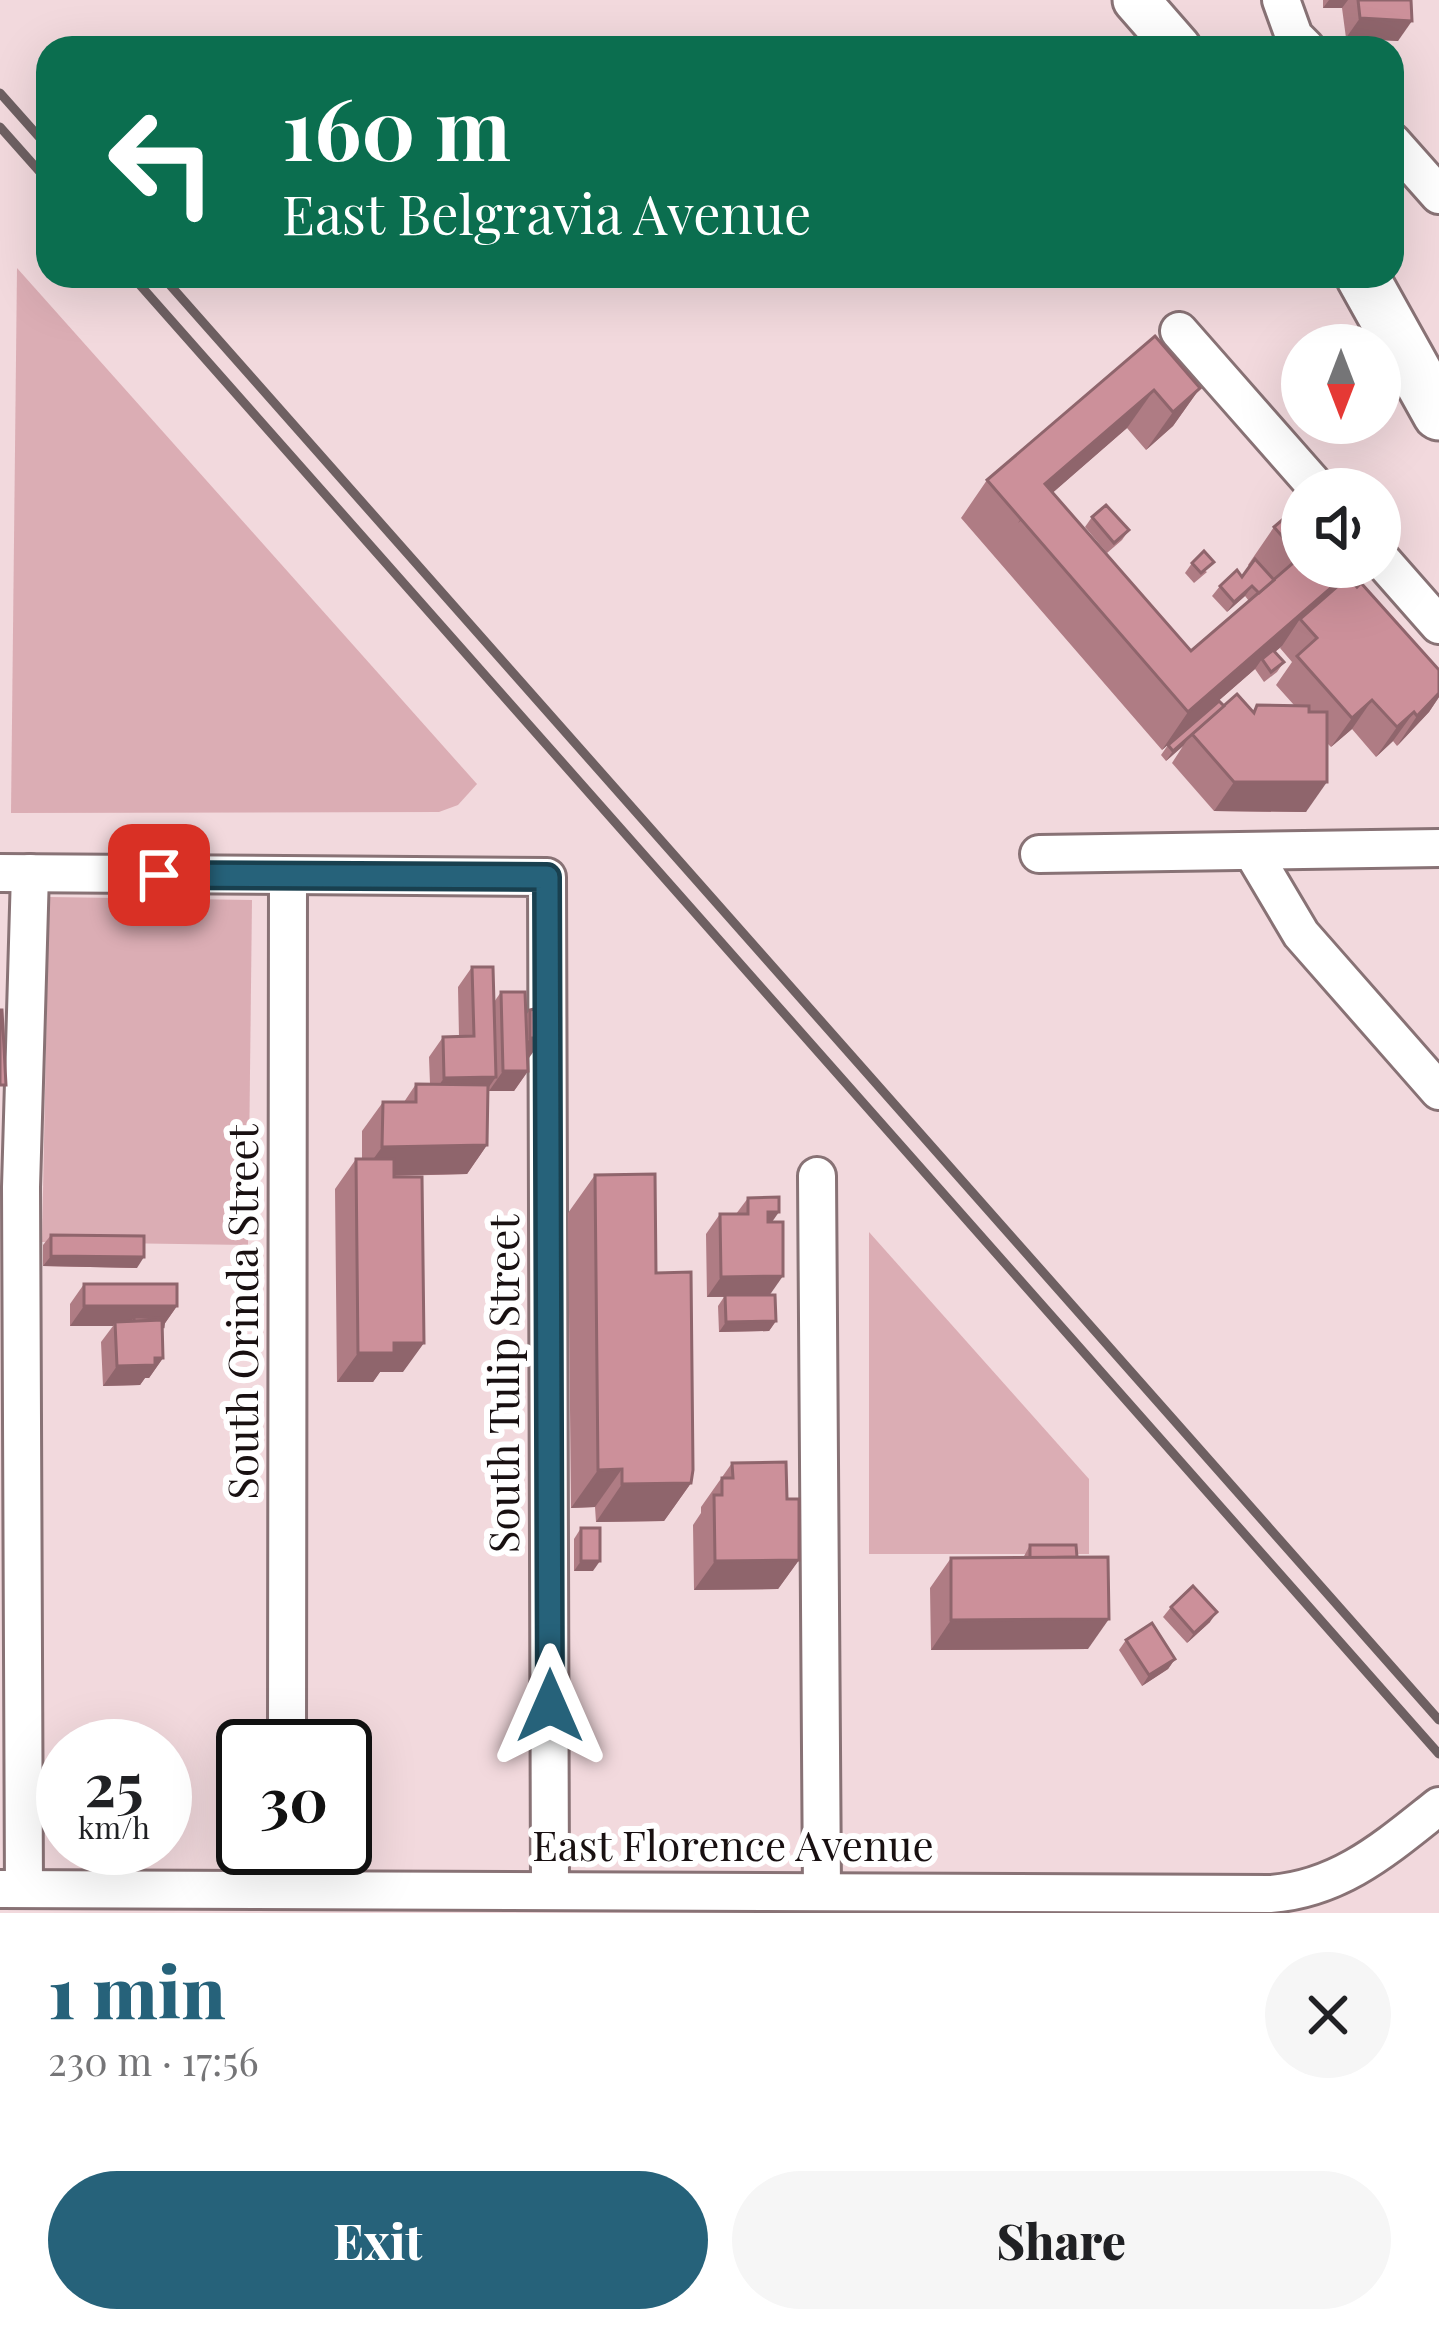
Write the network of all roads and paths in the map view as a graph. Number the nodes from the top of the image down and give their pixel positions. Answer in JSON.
{"nodes":[{"id":1,"x":1136,"y":0,"type":"edge"},
{"id":2,"x":1281,"y":0,"type":"edge"},
{"id":3,"x":1168,"y":36,"type":"edge"},
{"id":4,"x":1294,"y":36,"type":"edge"},
{"id":5,"x":1404,"y":156,"type":"edge"},
{"id":6,"x":1439,"y":195,"type":"edge"},
{"id":7,"x":1369,"y":288,"type":"edge"},
{"id":8,"x":1389,"y":288,"type":"edge"},
{"id":9,"x":1179,"y":331,"type":"dead end"},
{"id":10,"x":1439,"y":345,"type":"edge"},
{"id":11,"x":1439,"y":414,"type":"edge"},
{"id":12,"x":1300,"y":468,"type":"edge"},
{"id":13,"x":1401,"y":582,"type":"edge"},
{"id":14,"x":1439,"y":625,"type":"edge"},
{"id":15,"x":1439,"y":848,"type":"edge"},
{"id":16,"x":1252,"y":853,"type":"junction"},
{"id":17,"x":1039,"y":854,"type":"dead end"},
{"id":18,"x":15,"y":873,"type":"edge"},
{"id":19,"x":288,"y":877,"type":"junction"},
{"id":20,"x":1439,"y":1091,"type":"edge"},
{"id":21,"x":817,"y":1176,"type":"dead end"},
{"id":22,"x":287,"y":1719,"type":"edge"},
{"id":23,"x":1439,"y":1806,"type":"edge"},
{"id":24,"x":287,"y":1875,"type":"edge"},
{"id":25,"x":287,"y":1888,"type":"junction"},
{"id":26,"x":12,"y":1889,"type":"edge"},
{"id":27,"x":550,"y":1890,"type":"junction"},
{"id":28,"x":822,"y":1891,"type":"junction"},
{"id":29,"x":488,"y":1901,"type":"edge"},
{"id":30,"x":1214,"y":1904,"type":"edge"}],
"edges":[{"from":1,"to":3,"type":"main road"},
{"from":2,"to":4,"type":"street"},
{"from":5,"to":6,"type":"street"},
{"from":7,"to":11,"type":"highway"},
{"from":8,"to":10,"type":"highway"},
{"from":9,"to":12,"type":"street"},
{"from":13,"to":14,"type":"street"},
{"from":15,"to":16,"type":"street"},
{"from":16,"to":17,"type":"street"},
{"from":16,"to":20,"type":"street"},
{"from":18,"to":19,"type":"street"},
{"from":18,"to":26,"type":"street"},
{"from":19,"to":22,"type":"street","name":"South Orinda Street"},
{"from":19,"to":27,"type":"street","name":"South Tulip Street"},
{"from":21,"to":28,"type":"street"},
{"from":23,"to":30,"type":"street","name":"East Florence Avenue"},
{"from":24,"to":25,"type":"street"},
{"from":25,"to":26,"type":"street","name":"East Florence Avenue"},
{"from":25,"to":29,"type":"street","name":"East Florence Avenue"},
{"from":27,"to":28,"type":"street","name":"East Florence Avenue"},
{"from":27,"to":29,"type":"street","name":"East Florence Avenue"},
{"from":28,"to":30,"type":"street","name":"East Florence Avenue"}]}
